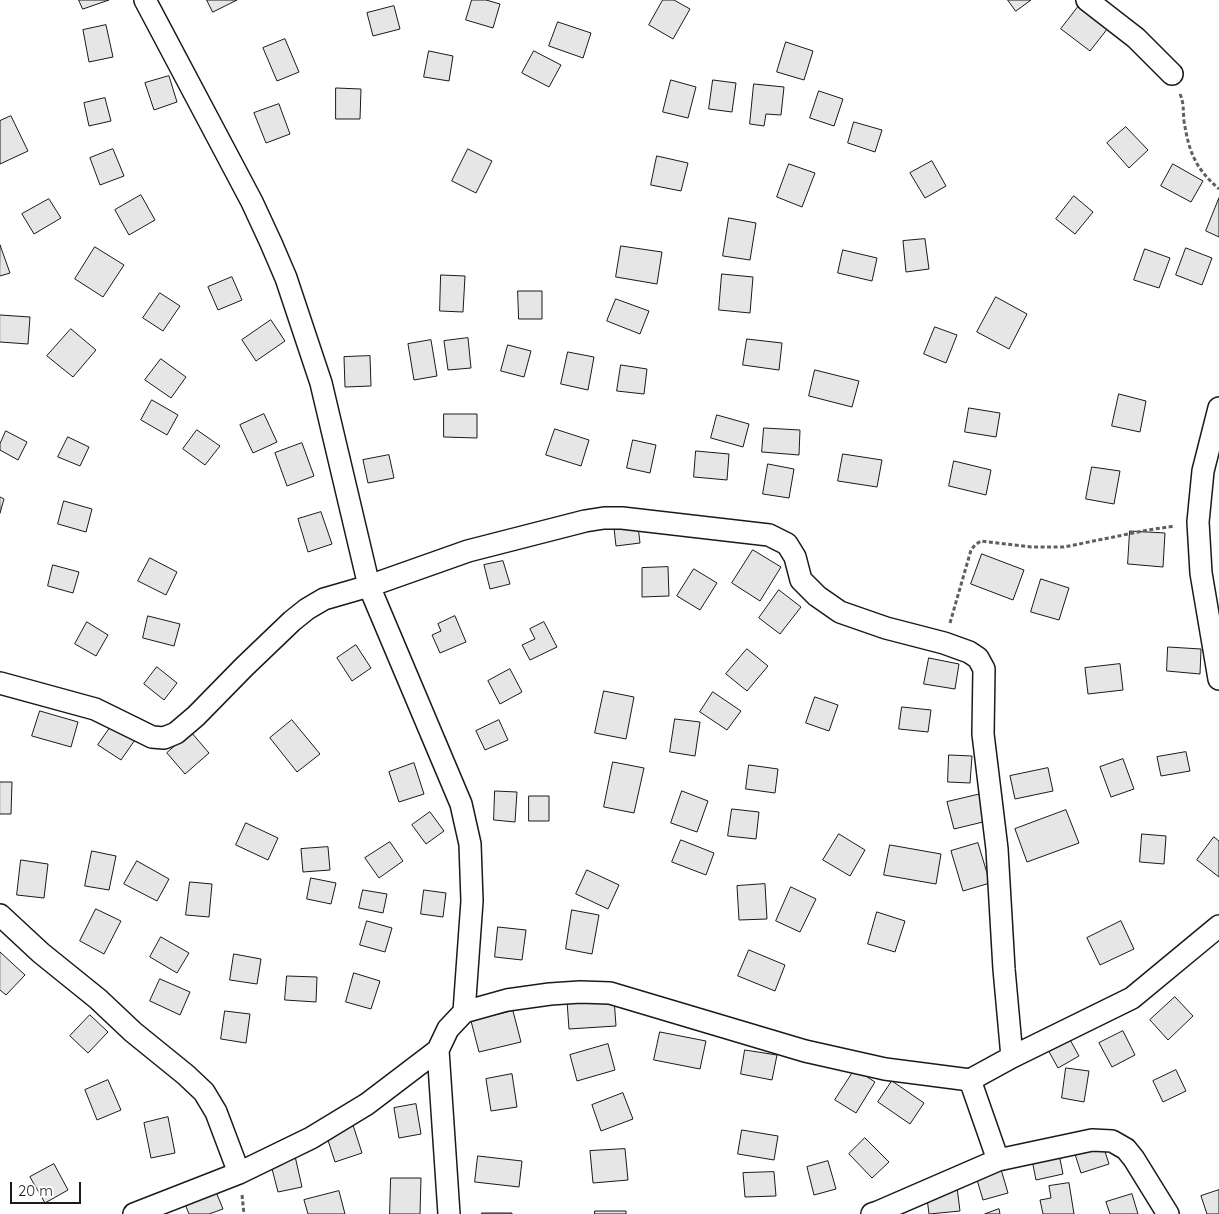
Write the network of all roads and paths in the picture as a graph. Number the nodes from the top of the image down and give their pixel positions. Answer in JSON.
{"nodes":[{"id":1,"x":145,"y":0,"type":"edge"},
{"id":2,"x":1087,"y":0,"type":"edge"},
{"id":3,"x":1172,"y":74,"type":"joint"},
{"id":4,"x":1219,"y":189,"type":"edge"},
{"id":5,"x":1219,"y":408,"type":"edge"},
{"id":6,"x":1198,"y":522,"type":"junction"},
{"id":7,"x":369,"y":586,"type":"junction"},
{"id":8,"x":944,"y":643,"type":"junction"},
{"id":9,"x":1219,"y":679,"type":"edge"},
{"id":10,"x":0,"y":683,"type":"edge"},
{"id":11,"x":0,"y":915,"type":"edge"},
{"id":12,"x":1219,"y":926,"type":"edge"},
{"id":13,"x":464,"y":1012,"type":"junction"},
{"id":14,"x":438,"y":1050,"type":"junction"},
{"id":15,"x":1012,"y":1057,"type":"junction"},
{"id":16,"x":970,"y":1080,"type":"junction"},
{"id":17,"x":998,"y":1160,"type":"junction"},
{"id":18,"x":239,"y":1173,"type":"junction"},
{"id":19,"x":134,"y":1214,"type":"edge"},
{"id":20,"x":449,"y":1214,"type":"edge"},
{"id":21,"x":872,"y":1214,"type":"edge"},
{"id":22,"x":1168,"y":1214,"type":"edge"}],
"edges":[{"from":1,"to":7,"type":"street"},
{"from":2,"to":3,"type":"street"},
{"from":3,"to":4,"type":"path"},
{"from":5,"to":6,"type":"street"},
{"from":6,"to":8,"type":"path"},
{"from":6,"to":9,"type":"street"},
{"from":7,"to":8,"type":"street"},
{"from":7,"to":10,"type":"street"},
{"from":7,"to":13,"type":"street"},
{"from":8,"to":15,"type":"street"},
{"from":11,"to":18,"type":"street"},
{"from":12,"to":15,"type":"street"},
{"from":13,"to":14,"type":"street"},
{"from":13,"to":16,"type":"street"},
{"from":14,"to":18,"type":"street"},
{"from":14,"to":20,"type":"street"},
{"from":15,"to":16,"type":"street"},
{"from":16,"to":17,"type":"street"},
{"from":17,"to":21,"type":"street"},
{"from":17,"to":22,"type":"street"},
{"from":18,"to":19,"type":"street"}]}
